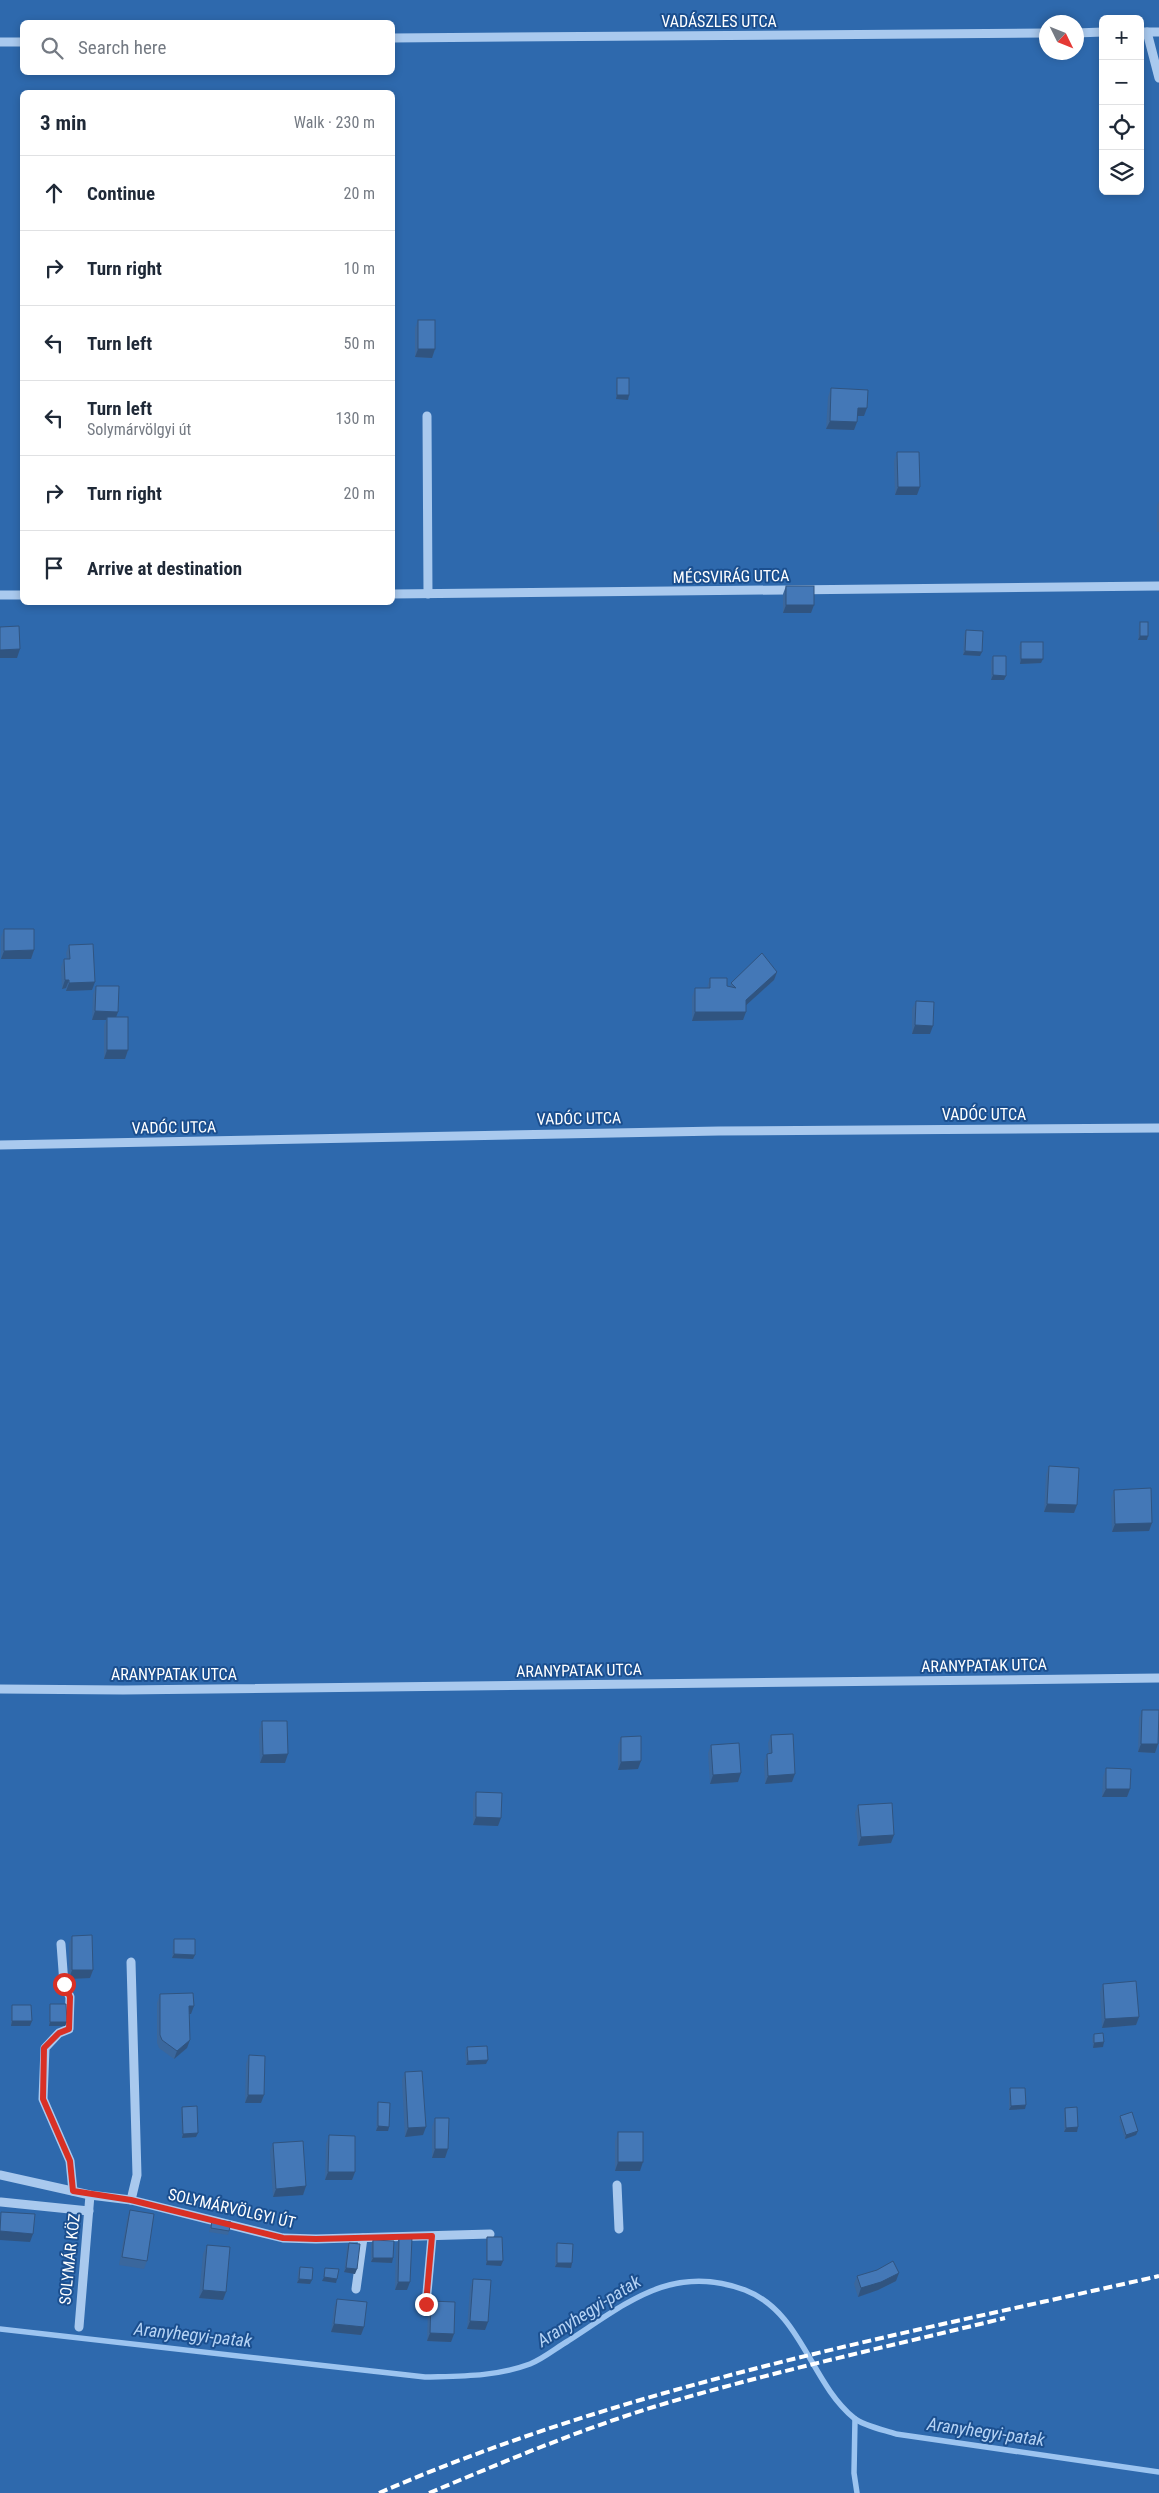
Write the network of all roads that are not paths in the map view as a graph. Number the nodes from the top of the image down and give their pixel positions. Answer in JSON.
{"nodes":[{"id":1,"x":1099,"y":32,"type":"edge"},
{"id":2,"x":1144,"y":32,"type":"edge"},
{"id":3,"x":1159,"y":32,"type":"edge"},
{"id":4,"x":1039,"y":33,"type":"edge"},
{"id":5,"x":1084,"y":33,"type":"edge"},
{"id":6,"x":395,"y":38,"type":"edge"},
{"id":7,"x":0,"y":42,"type":"edge"},
{"id":8,"x":20,"y":42,"type":"edge"},
{"id":9,"x":1159,"y":78,"type":"edge"},
{"id":10,"x":427,"y":416,"type":"dead end"},
{"id":11,"x":1159,"y":586,"type":"edge"},
{"id":12,"x":20,"y":594,"type":"edge"},
{"id":13,"x":395,"y":594,"type":"edge"},
{"id":14,"x":428,"y":594,"type":"junction"},
{"id":15,"x":0,"y":595,"type":"edge"},
{"id":16,"x":1159,"y":1128,"type":"edge"},
{"id":17,"x":0,"y":1145,"type":"edge"},
{"id":18,"x":1159,"y":1678,"type":"edge"},
{"id":19,"x":0,"y":1689,"type":"edge"},
{"id":20,"x":61,"y":1944,"type":"dead end"},
{"id":21,"x":131,"y":1962,"type":"dead end"},
{"id":22,"x":0,"y":2175,"type":"edge"},
{"id":23,"x":617,"y":2185,"type":"dead end"},
{"id":24,"x":73,"y":2191,"type":"junction"},
{"id":25,"x":90,"y":2195,"type":"junction"},
{"id":26,"x":131,"y":2200,"type":"junction"},
{"id":27,"x":1,"y":2202,"type":"edge"},
{"id":28,"x":89,"y":2211,"type":"junction"},
{"id":29,"x":619,"y":2229,"type":"dead end"},
{"id":30,"x":490,"y":2234,"type":"dead end"},
{"id":31,"x":432,"y":2236,"type":"junction"},
{"id":32,"x":363,"y":2238,"type":"junction"},
{"id":33,"x":356,"y":2289,"type":"dead end"},
{"id":34,"x":426,"y":2304,"type":"dead end"},
{"id":35,"x":79,"y":2327,"type":"dead end"}],
"edges":[{"from":1,"to":5,"type":"street"},
{"from":2,"to":3,"type":"street"},
{"from":2,"to":9,"type":"street"},
{"from":4,"to":6,"type":"street","name":"VADÁSZLES UTCA"},
{"from":7,"to":8,"type":"street"},
{"from":10,"to":14,"type":"street"},
{"from":11,"to":14,"type":"street","name":"MÉCSVIRÁG UTCA"},
{"from":12,"to":15,"type":"street"},
{"from":13,"to":14,"type":"street","name":"MÉCSVIRÁG UTCA"},
{"from":16,"to":17,"type":"street","name":"VADÓC UTCA"},
{"from":18,"to":19,"type":"street","name":"ARANYPATAK UTCA"},
{"from":20,"to":24,"type":"street"},
{"from":21,"to":26,"type":"street"},
{"from":22,"to":24,"type":"street","name":"SOLYMÁRVÖLGYI ÚT"},
{"from":23,"to":29,"type":"street"},
{"from":24,"to":25,"type":"street","name":"SOLYMÁRVÖLGYI ÚT"},
{"from":25,"to":26,"type":"street","name":"SOLYMÁRVÖLGYI ÚT"},
{"from":25,"to":28,"type":"street","name":"SOLYMÁR KÖZ"},
{"from":26,"to":32,"type":"street","name":"SOLYMÁRVÖLGYI ÚT"},
{"from":27,"to":28,"type":"street"},
{"from":28,"to":35,"type":"street","name":"SOLYMÁR KÖZ"},
{"from":30,"to":31,"type":"street","name":"SOLYMÁRVÖLGYI ÚT"},
{"from":31,"to":32,"type":"street","name":"SOLYMÁRVÖLGYI ÚT"},
{"from":31,"to":34,"type":"street"},
{"from":32,"to":33,"type":"street"}]}
